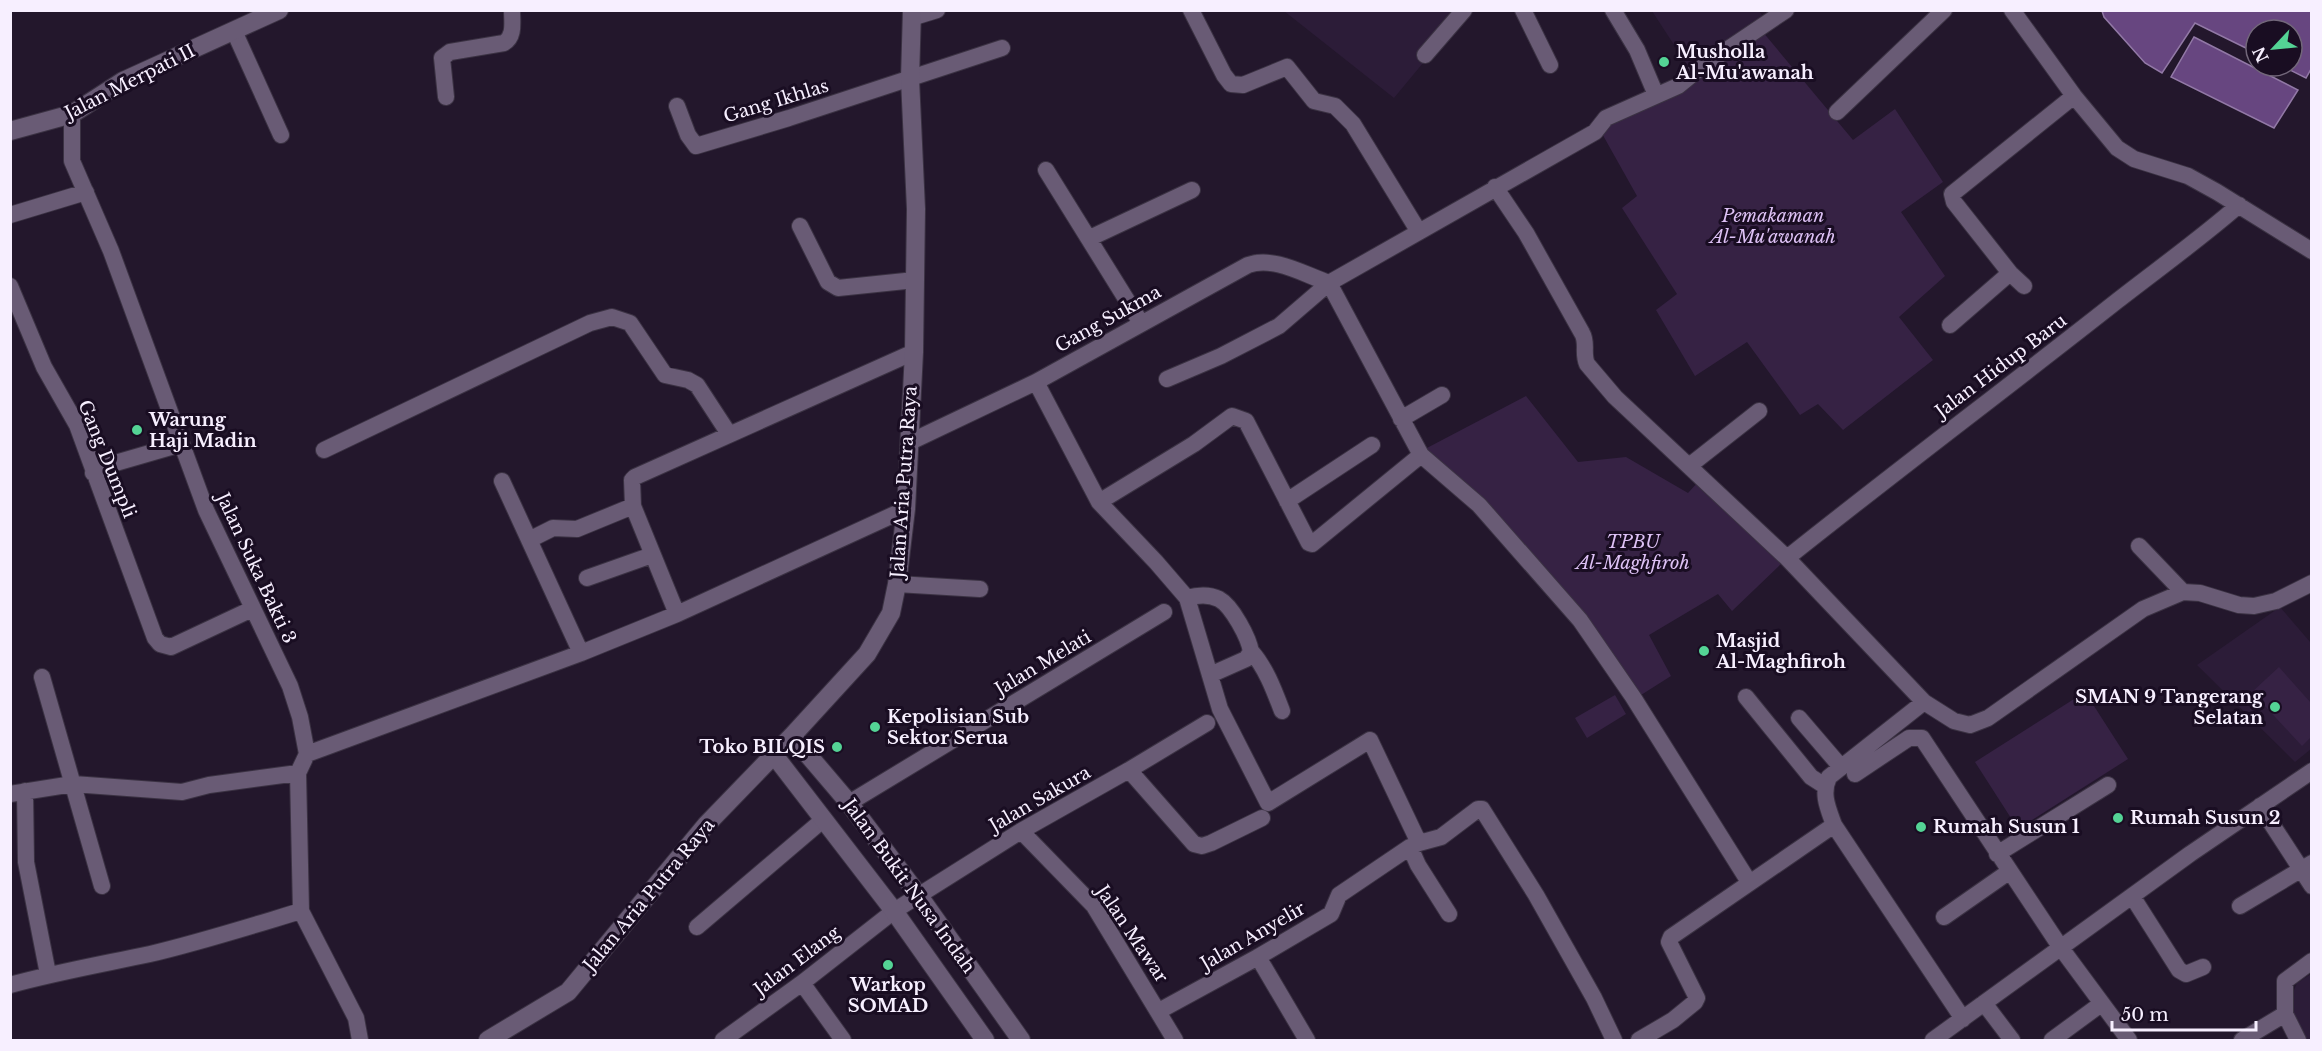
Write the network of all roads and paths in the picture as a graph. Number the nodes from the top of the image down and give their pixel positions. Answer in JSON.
{"nodes":[{"id":1,"x":279,"y":10,"type":"edge"},
{"id":2,"x":512,"y":10,"type":"edge"},
{"id":3,"x":937,"y":10,"type":"edge"},
{"id":4,"x":1191,"y":10,"type":"edge"},
{"id":5,"x":1464,"y":10,"type":"edge"},
{"id":6,"x":1523,"y":10,"type":"edge"},
{"id":7,"x":1613,"y":10,"type":"edge"},
{"id":8,"x":1786,"y":10,"type":"edge"},
{"id":9,"x":1944,"y":10,"type":"edge"},
{"id":10,"x":2012,"y":10,"type":"edge"},
{"id":11,"x":912,"y":14,"type":"edge"},
{"id":12,"x":234,"y":31,"type":"junction"},
{"id":13,"x":1002,"y":48,"type":"dead end"},
{"id":14,"x":1425,"y":55,"type":"dead end"},
{"id":15,"x":1550,"y":65,"type":"dead end"},
{"id":16,"x":910,"y":79,"type":"junction"},
{"id":17,"x":1656,"y":96,"type":"junction"},
{"id":18,"x":2074,"y":96,"type":"junction"},
{"id":19,"x":446,"y":97,"type":"dead end"},
{"id":20,"x":677,"y":106,"type":"dead end"},
{"id":21,"x":1837,"y":112,"type":"dead end"},
{"id":22,"x":72,"y":114,"type":"junction"},
{"id":23,"x":10,"y":131,"type":"edge"},
{"id":24,"x":281,"y":135,"type":"dead end"},
{"id":25,"x":1047,"y":170,"type":"dead end"},
{"id":26,"x":1495,"y":187,"type":"junction"},
{"id":27,"x":1191,"y":190,"type":"dead end"},
{"id":28,"x":86,"y":192,"type":"junction"},
{"id":29,"x":2239,"y":205,"type":"junction"},
{"id":30,"x":10,"y":215,"type":"edge"},
{"id":31,"x":800,"y":226,"type":"dead end"},
{"id":32,"x":1419,"y":232,"type":"junction"},
{"id":33,"x":1090,"y":238,"type":"junction"},
{"id":34,"x":2312,"y":251,"type":"edge"},
{"id":35,"x":2010,"y":273,"type":"junction"},
{"id":36,"x":915,"y":280,"type":"junction"},
{"id":37,"x":1329,"y":283,"type":"junction"},
{"id":38,"x":10,"y":286,"type":"edge"},
{"id":39,"x":2024,"y":286,"type":"dead end"},
{"id":40,"x":1141,"y":323,"type":"junction"},
{"id":41,"x":1950,"y":325,"type":"dead end"},
{"id":42,"x":914,"y":352,"type":"junction"},
{"id":43,"x":1167,"y":379,"type":"dead end"},
{"id":44,"x":1036,"y":382,"type":"junction"},
{"id":45,"x":1442,"y":395,"type":"dead end"},
{"id":46,"x":1759,"y":411,"type":"dead end"},
{"id":47,"x":1401,"y":418,"type":"junction"},
{"id":48,"x":729,"y":434,"type":"junction"},
{"id":49,"x":910,"y":441,"type":"junction"},
{"id":50,"x":181,"y":444,"type":"junction"},
{"id":51,"x":1372,"y":445,"type":"dead end"},
{"id":52,"x":324,"y":450,"type":"dead end"},
{"id":53,"x":1421,"y":455,"type":"junction"},
{"id":54,"x":1689,"y":466,"type":"junction"},
{"id":55,"x":93,"y":473,"type":"junction"},
{"id":56,"x":502,"y":481,"type":"dead end"},
{"id":57,"x":1287,"y":501,"type":"junction"},
{"id":58,"x":1100,"y":502,"type":"junction"},
{"id":59,"x":633,"y":506,"type":"junction"},
{"id":60,"x":906,"y":509,"type":"junction"},
{"id":61,"x":529,"y":540,"type":"junction"},
{"id":62,"x":2139,"y":546,"type":"dead end"},
{"id":63,"x":652,"y":555,"type":"junction"},
{"id":64,"x":1787,"y":558,"type":"junction"},
{"id":65,"x":587,"y":578,"type":"dead end"},
{"id":66,"x":2312,"y":583,"type":"edge"},
{"id":67,"x":897,"y":584,"type":"junction"},
{"id":68,"x":980,"y":589,"type":"dead end"},
{"id":69,"x":2183,"y":592,"type":"junction"},
{"id":70,"x":1187,"y":598,"type":"junction"},
{"id":71,"x":252,"y":609,"type":"junction"},
{"id":72,"x":1164,"y":612,"type":"dead end"},
{"id":73,"x":677,"y":614,"type":"junction"},
{"id":74,"x":1251,"y":651,"type":"junction"},
{"id":75,"x":581,"y":653,"type":"junction"},
{"id":76,"x":1210,"y":675,"type":"junction"},
{"id":77,"x":42,"y":677,"type":"dead end"},
{"id":78,"x":1746,"y":697,"type":"dead end"},
{"id":79,"x":1924,"y":702,"type":"junction"},
{"id":80,"x":1282,"y":711,"type":"dead end"},
{"id":81,"x":1798,"y":717,"type":"dead end"},
{"id":82,"x":1207,"y":723,"type":"dead end"},
{"id":83,"x":792,"y":736,"type":"junction"},
{"id":84,"x":308,"y":754,"type":"junction"},
{"id":85,"x":774,"y":755,"type":"junction"},
{"id":86,"x":1130,"y":770,"type":"junction"},
{"id":87,"x":1848,"y":770,"type":"junction"},
{"id":88,"x":2312,"y":771,"type":"edge"},
{"id":89,"x":298,"y":773,"type":"junction"},
{"id":90,"x":74,"y":784,"type":"junction"},
{"id":91,"x":2108,"y":785,"type":"dead end"},
{"id":92,"x":1824,"y":786,"type":"junction"},
{"id":93,"x":18,"y":793,"type":"edge"},
{"id":94,"x":849,"y":803,"type":"junction"},
{"id":95,"x":2260,"y":806,"type":"junction"},
{"id":96,"x":1262,"y":818,"type":"dead end"},
{"id":97,"x":824,"y":819,"type":"junction"},
{"id":98,"x":1834,"y":825,"type":"junction"},
{"id":99,"x":1021,"y":831,"type":"junction"},
{"id":100,"x":1414,"y":845,"type":"junction"},
{"id":101,"x":1997,"y":854,"type":"junction"},
{"id":102,"x":2306,"y":866,"type":"edge"},
{"id":103,"x":2010,"y":872,"type":"junction"},
{"id":104,"x":1749,"y":882,"type":"junction"},
{"id":105,"x":102,"y":886,"type":"dead end"},
{"id":106,"x":2312,"y":886,"type":"edge"},
{"id":107,"x":919,"y":896,"type":"junction"},
{"id":108,"x":2132,"y":896,"type":"junction"},
{"id":109,"x":2240,"y":906,"type":"dead end"},
{"id":110,"x":301,"y":911,"type":"junction"},
{"id":111,"x":894,"y":911,"type":"junction"},
{"id":112,"x":1449,"y":914,"type":"dead end"},
{"id":113,"x":1944,"y":917,"type":"dead end"},
{"id":114,"x":697,"y":927,"type":"dead end"},
{"id":115,"x":2061,"y":948,"type":"junction"},
{"id":116,"x":1258,"y":957,"type":"junction"},
{"id":117,"x":2312,"y":961,"type":"edge"},
{"id":118,"x":2203,"y":967,"type":"dead end"},
{"id":119,"x":48,"y":974,"type":"junction"},
{"id":120,"x":802,"y":983,"type":"junction"},
{"id":121,"x":10,"y":985,"type":"edge"},
{"id":122,"x":1984,"y":1003,"type":"junction"},
{"id":123,"x":2101,"y":1004,"type":"junction"},
{"id":124,"x":1159,"y":1011,"type":"junction"},
{"id":125,"x":2285,"y":1014,"type":"junction"},
{"id":126,"x":1963,"y":1019,"type":"junction"},
{"id":127,"x":360,"y":1041,"type":"edge"},
{"id":128,"x":488,"y":1041,"type":"edge"},
{"id":129,"x":723,"y":1041,"type":"edge"},
{"id":130,"x":843,"y":1041,"type":"edge"},
{"id":131,"x":985,"y":1041,"type":"edge"},
{"id":132,"x":1021,"y":1041,"type":"edge"},
{"id":133,"x":1175,"y":1041,"type":"edge"},
{"id":134,"x":1307,"y":1041,"type":"edge"},
{"id":135,"x":1614,"y":1041,"type":"edge"},
{"id":136,"x":1639,"y":1041,"type":"edge"},
{"id":137,"x":1933,"y":1041,"type":"edge"},
{"id":138,"x":2012,"y":1041,"type":"edge"},
{"id":139,"x":2052,"y":1041,"type":"edge"},
{"id":140,"x":2129,"y":1041,"type":"edge"},
{"id":141,"x":2242,"y":1041,"type":"edge"},
{"id":142,"x":2298,"y":1041,"type":"edge"}],
"edges":[{"from":1,"to":12,"type":"main road","name":"Jalan Merpati II"},
{"from":2,"to":19,"type":"street"},
{"from":3,"to":11,"type":"street"},
{"from":4,"to":32,"type":"street"},
{"from":5,"to":14,"type":"street"},
{"from":6,"to":15,"type":"street"},
{"from":7,"to":17,"type":"street"},
{"from":8,"to":17,"type":"street"},
{"from":9,"to":21,"type":"street"},
{"from":10,"to":18,"type":"street"},
{"from":11,"to":16,"type":"main road","name":"Jalan Aria Putra Raya"},
{"from":12,"to":22,"type":"main road","name":"Jalan Merpati II"},
{"from":12,"to":24,"type":"street"},
{"from":13,"to":16,"type":"street"},
{"from":16,"to":20,"type":"street","name":"Gang Ikhlas"},
{"from":16,"to":36,"type":"main road","name":"Jalan Aria Putra Raya"},
{"from":17,"to":26,"type":"street"},
{"from":18,"to":29,"type":"street"},
{"from":18,"to":35,"type":"street"},
{"from":22,"to":23,"type":"main road","name":"Jalan Merpati II"},
{"from":22,"to":28,"type":"street","name":"Jalan Suka Bakti 3"},
{"from":25,"to":33,"type":"street"},
{"from":26,"to":32,"type":"street"},
{"from":26,"to":54,"type":"street"},
{"from":27,"to":33,"type":"street"},
{"from":28,"to":30,"type":"street"},
{"from":28,"to":50,"type":"street","name":"Jalan Suka Bakti 3"},
{"from":29,"to":34,"type":"street"},
{"from":29,"to":64,"type":"street","name":"Jalan Hidup Baru"},
{"from":31,"to":36,"type":"street"},
{"from":32,"to":37,"type":"street"},
{"from":33,"to":40,"type":"street"},
{"from":35,"to":39,"type":"street"},
{"from":35,"to":41,"type":"street"},
{"from":36,"to":42,"type":"main road","name":"Jalan Aria Putra Raya"},
{"from":37,"to":40,"type":"street","name":"Gang Sukma"},
{"from":37,"to":43,"type":"street"},
{"from":37,"to":47,"type":"street"},
{"from":38,"to":55,"type":"street","name":"Gang Dumpli"},
{"from":40,"to":44,"type":"street","name":"Gang Sukma"},
{"from":42,"to":48,"type":"street"},
{"from":42,"to":49,"type":"main road","name":"Jalan Aria Putra Raya"},
{"from":44,"to":49,"type":"street","name":"Gang Sukma"},
{"from":44,"to":58,"type":"street"},
{"from":45,"to":47,"type":"street"},
{"from":46,"to":54,"type":"street"},
{"from":47,"to":53,"type":"street"},
{"from":48,"to":52,"type":"street"},
{"from":48,"to":59,"type":"street"},
{"from":49,"to":60,"type":"main road","name":"Jalan Aria Putra Raya"},
{"from":50,"to":55,"type":"street"},
{"from":50,"to":71,"type":"street","name":"Jalan Suka Bakti 3"},
{"from":51,"to":57,"type":"street"},
{"from":53,"to":57,"type":"street"},
{"from":53,"to":104,"type":"street"},
{"from":54,"to":64,"type":"street"},
{"from":55,"to":71,"type":"street","name":"Gang Dumpli"},
{"from":56,"to":61,"type":"street"},
{"from":57,"to":58,"type":"street"},
{"from":58,"to":70,"type":"street"},
{"from":59,"to":61,"type":"street"},
{"from":59,"to":63,"type":"street"},
{"from":60,"to":67,"type":"main road","name":"Jalan Aria Putra Raya"},
{"from":60,"to":73,"type":"street"},
{"from":61,"to":75,"type":"street"},
{"from":62,"to":69,"type":"street"},
{"from":63,"to":65,"type":"street"},
{"from":63,"to":73,"type":"street"},
{"from":64,"to":79,"type":"street"},
{"from":66,"to":69,"type":"street"},
{"from":67,"to":68,"type":"street"},
{"from":67,"to":83,"type":"main road","name":"Jalan Aria Putra Raya"},
{"from":69,"to":79,"type":"street"},
{"from":70,"to":74,"type":"street"},
{"from":70,"to":76,"type":"street"},
{"from":71,"to":84,"type":"street","name":"Jalan Suka Bakti 3"},
{"from":72,"to":94,"type":"street","name":"Jalan Melati"},
{"from":73,"to":75,"type":"street"},
{"from":74,"to":76,"type":"street"},
{"from":74,"to":80,"type":"street"},
{"from":75,"to":84,"type":"street"},
{"from":76,"to":100,"type":"street"},
{"from":77,"to":90,"type":"street"},
{"from":78,"to":92,"type":"street"},
{"from":79,"to":87,"type":"street"},
{"from":81,"to":87,"type":"street"},
{"from":82,"to":86,"type":"street","name":"Jalan Sakura"},
{"from":83,"to":85,"type":"main road","name":"Jalan Aria Putra Raya"},
{"from":83,"to":94,"type":"main road","name":"Jalan Bukit Nusa Indah"},
{"from":84,"to":89,"type":"street"},
{"from":85,"to":97,"type":"main road","name":"Jalan Bukit Nusa Indah"},
{"from":85,"to":128,"type":"main road","name":"Jalan Aria Putra Raya"},
{"from":86,"to":96,"type":"street"},
{"from":86,"to":99,"type":"street","name":"Jalan Sakura"},
{"from":87,"to":92,"type":"street"},
{"from":87,"to":101,"type":"street"},
{"from":88,"to":95,"type":"street"},
{"from":89,"to":90,"type":"street"},
{"from":89,"to":110,"type":"street"},
{"from":90,"to":93,"type":"street"},
{"from":90,"to":105,"type":"street"},
{"from":91,"to":101,"type":"street"},
{"from":92,"to":98,"type":"street"},
{"from":93,"to":119,"type":"street"},
{"from":94,"to":107,"type":"main road","name":"Jalan Bukit Nusa Indah"},
{"from":95,"to":102,"type":"street"},
{"from":95,"to":108,"type":"street"},
{"from":97,"to":111,"type":"main road","name":"Jalan Bukit Nusa Indah"},
{"from":97,"to":114,"type":"street"},
{"from":98,"to":104,"type":"street"},
{"from":98,"to":126,"type":"street"},
{"from":99,"to":107,"type":"street","name":"Jalan Sakura"},
{"from":99,"to":124,"type":"street","name":"Jalan Mawar"},
{"from":100,"to":112,"type":"street"},
{"from":100,"to":116,"type":"street","name":"Jalan Anyelir"},
{"from":100,"to":135,"type":"street","name":"Jalan Anyelir"},
{"from":101,"to":103,"type":"street"},
{"from":102,"to":106,"type":"street"},
{"from":102,"to":109,"type":"street"},
{"from":103,"to":113,"type":"street"},
{"from":103,"to":115,"type":"street"},
{"from":104,"to":136,"type":"street"},
{"from":107,"to":111,"type":"street","name":"Jalan Sakura"},
{"from":107,"to":132,"type":"main road","name":"Jalan Bukit Nusa Indah"},
{"from":108,"to":115,"type":"street"},
{"from":108,"to":118,"type":"street"},
{"from":110,"to":119,"type":"street"},
{"from":110,"to":127,"type":"street"},
{"from":111,"to":120,"type":"street","name":"Jalan Elang"},
{"from":111,"to":131,"type":"main road","name":"Jalan Bukit Nusa Indah"},
{"from":115,"to":122,"type":"street"},
{"from":115,"to":123,"type":"street"},
{"from":116,"to":124,"type":"street","name":"Jalan Anyelir"},
{"from":116,"to":134,"type":"street"},
{"from":117,"to":125,"type":"street"},
{"from":119,"to":121,"type":"street"},
{"from":120,"to":129,"type":"street","name":"Jalan Elang"},
{"from":120,"to":130,"type":"street"},
{"from":122,"to":126,"type":"street"},
{"from":122,"to":138,"type":"street"},
{"from":123,"to":139,"type":"street"},
{"from":123,"to":140,"type":"street"},
{"from":124,"to":133,"type":"street","name":"Jalan Mawar"},
{"from":125,"to":141,"type":"street"},
{"from":125,"to":142,"type":"street"},
{"from":126,"to":137,"type":"street"}]}
